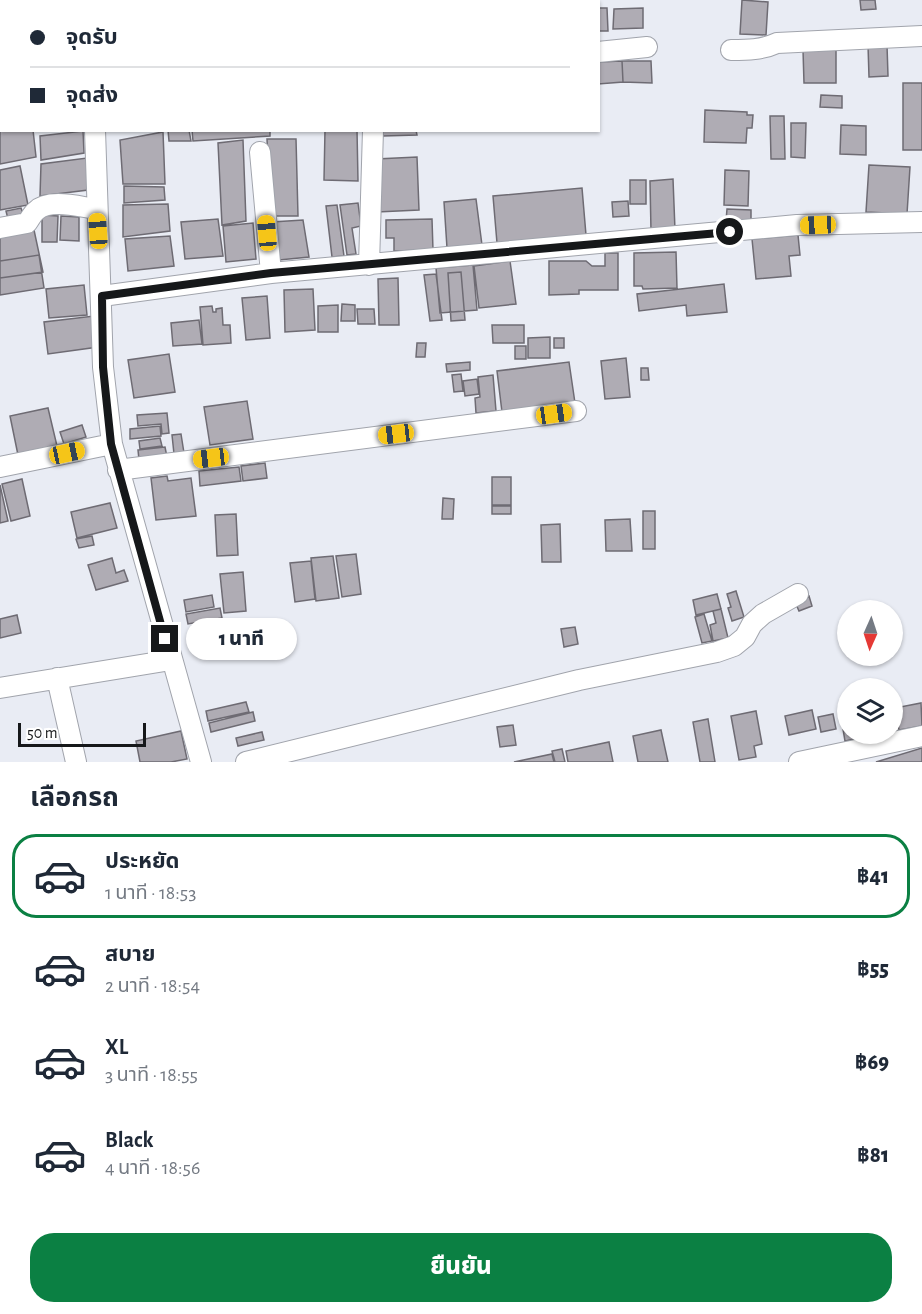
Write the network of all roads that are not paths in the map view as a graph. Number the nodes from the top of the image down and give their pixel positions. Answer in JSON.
{"nodes":[{"id":1,"x":922,"y":36,"type":"edge"},
{"id":2,"x":647,"y":46,"type":"dead end"},
{"id":3,"x":731,"y":50,"type":"dead end"},
{"id":4,"x":600,"y":52,"type":"edge"},
{"id":5,"x":95,"y":132,"type":"edge"},
{"id":6,"x":373,"y":132,"type":"edge"},
{"id":7,"x":260,"y":152,"type":"dead end"},
{"id":8,"x":97,"y":209,"type":"junction"},
{"id":9,"x":922,"y":222,"type":"edge"},
{"id":10,"x":0,"y":228,"type":"edge"},
{"id":11,"x":369,"y":265,"type":"junction"},
{"id":12,"x":271,"y":273,"type":"junction"},
{"id":13,"x":102,"y":296,"type":"junction"},
{"id":14,"x":576,"y":411,"type":"dead end"},
{"id":15,"x":111,"y":444,"type":"junction"},
{"id":16,"x":0,"y":467,"type":"edge"},
{"id":17,"x":118,"y":470,"type":"junction"},
{"id":18,"x":798,"y":594,"type":"dead end"},
{"id":19,"x":171,"y":660,"type":"junction"},
{"id":20,"x":57,"y":678,"type":"junction"},
{"id":21,"x":0,"y":688,"type":"edge"},
{"id":22,"x":922,"y":736,"type":"edge"},
{"id":23,"x":853,"y":757,"type":"edge"},
{"id":24,"x":76,"y":762,"type":"edge"},
{"id":25,"x":201,"y":762,"type":"edge"},
{"id":26,"x":246,"y":762,"type":"edge"},
{"id":27,"x":799,"y":762,"type":"edge"}],
"edges":[{"from":1,"to":3,"type":"street"},
{"from":2,"to":4,"type":"street"},
{"from":5,"to":8,"type":"street"},
{"from":6,"to":11,"type":"street"},
{"from":7,"to":12,"type":"street"},
{"from":8,"to":10,"type":"street"},
{"from":8,"to":13,"type":"street"},
{"from":9,"to":11,"type":"street"},
{"from":11,"to":12,"type":"street"},
{"from":12,"to":13,"type":"street"},
{"from":13,"to":15,"type":"street"},
{"from":14,"to":17,"type":"street"},
{"from":15,"to":16,"type":"street"},
{"from":15,"to":17,"type":"street"},
{"from":17,"to":19,"type":"street"},
{"from":18,"to":26,"type":"street"},
{"from":19,"to":20,"type":"street"},
{"from":19,"to":25,"type":"street"},
{"from":20,"to":21,"type":"street"},
{"from":20,"to":24,"type":"street"},
{"from":22,"to":23,"type":"street"},
{"from":23,"to":27,"type":"street"}]}
